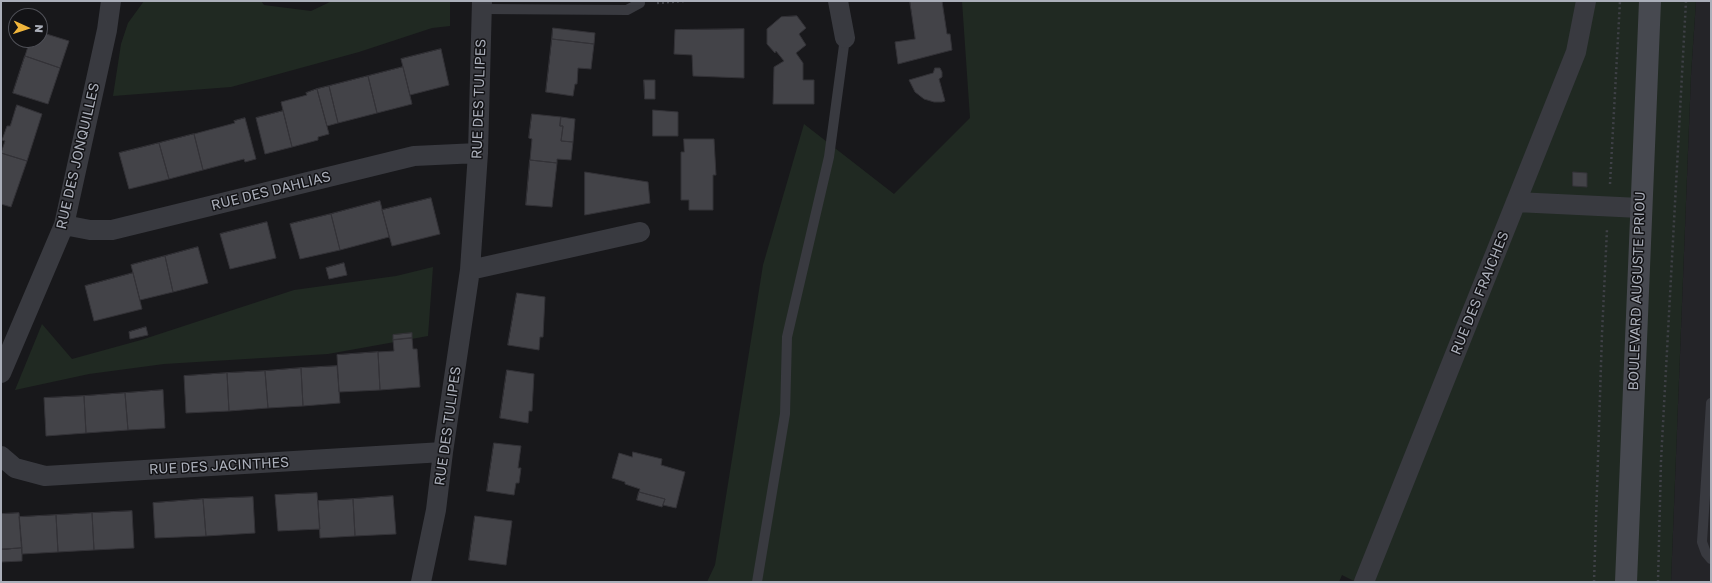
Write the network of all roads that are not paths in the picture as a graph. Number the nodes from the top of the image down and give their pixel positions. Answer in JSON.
{"nodes":[{"id":1,"x":111,"y":1,"type":"edge"},
{"id":2,"x":838,"y":1,"type":"edge"},
{"id":3,"x":1586,"y":1,"type":"edge"},
{"id":4,"x":1650,"y":1,"type":"edge"},
{"id":5,"x":640,"y":3,"type":"road end"},
{"id":6,"x":482,"y":5,"type":"edge"},
{"id":7,"x":845,"y":38,"type":"joint"},
{"id":8,"x":478,"y":153,"type":"junction"},
{"id":9,"x":1516,"y":202,"type":"junction"},
{"id":10,"x":1640,"y":208,"type":"junction"},
{"id":11,"x":64,"y":225,"type":"junction"},
{"id":12,"x":640,"y":232,"type":"dead end"},
{"id":13,"x":470,"y":270,"type":"junction"},
{"id":14,"x":1,"y":373,"type":"edge"},
{"id":15,"x":1711,"y":403,"type":"edge"},
{"id":16,"x":443,"y":452,"type":"junction"},
{"id":17,"x":1,"y":456,"type":"edge"},
{"id":18,"x":1711,"y":559,"type":"edge"},
{"id":19,"x":421,"y":582,"type":"edge"},
{"id":20,"x":757,"y":582,"type":"edge"},
{"id":21,"x":1364,"y":582,"type":"edge"},
{"id":22,"x":1626,"y":582,"type":"edge"}],
"edges":[{"from":1,"to":11,"type":"street","name":"RUE DES JONQUILLES"},
{"from":2,"to":7,"type":"street"},
{"from":3,"to":9,"type":"street","name":"RUE DES FRAICHES"},
{"from":4,"to":10,"type":"main road","name":"BOULEVARD AUGUSTE PRIOU"},
{"from":5,"to":6,"type":"lane"},
{"from":6,"to":8,"type":"street","name":"RUE DES TULIPES"},
{"from":7,"to":20,"type":"lane"},
{"from":8,"to":11,"type":"street","name":"RUE DES DAHLIAS"},
{"from":8,"to":13,"type":"street","name":"RUE DES TULIPES"},
{"from":9,"to":10,"type":"street"},
{"from":9,"to":21,"type":"street","name":"RUE DES FRAICHES"},
{"from":10,"to":22,"type":"main road","name":"BOULEVARD AUGUSTE PRIOU"},
{"from":11,"to":14,"type":"street","name":"RUE DES JONQUILLES"},
{"from":12,"to":13,"type":"street"},
{"from":13,"to":16,"type":"street","name":"RUE DES TULIPES"},
{"from":15,"to":18,"type":"lane"},
{"from":16,"to":17,"type":"street","name":"RUE DES JACINTHES"},
{"from":16,"to":19,"type":"street","name":"RUE DES TULIPES"}]}
